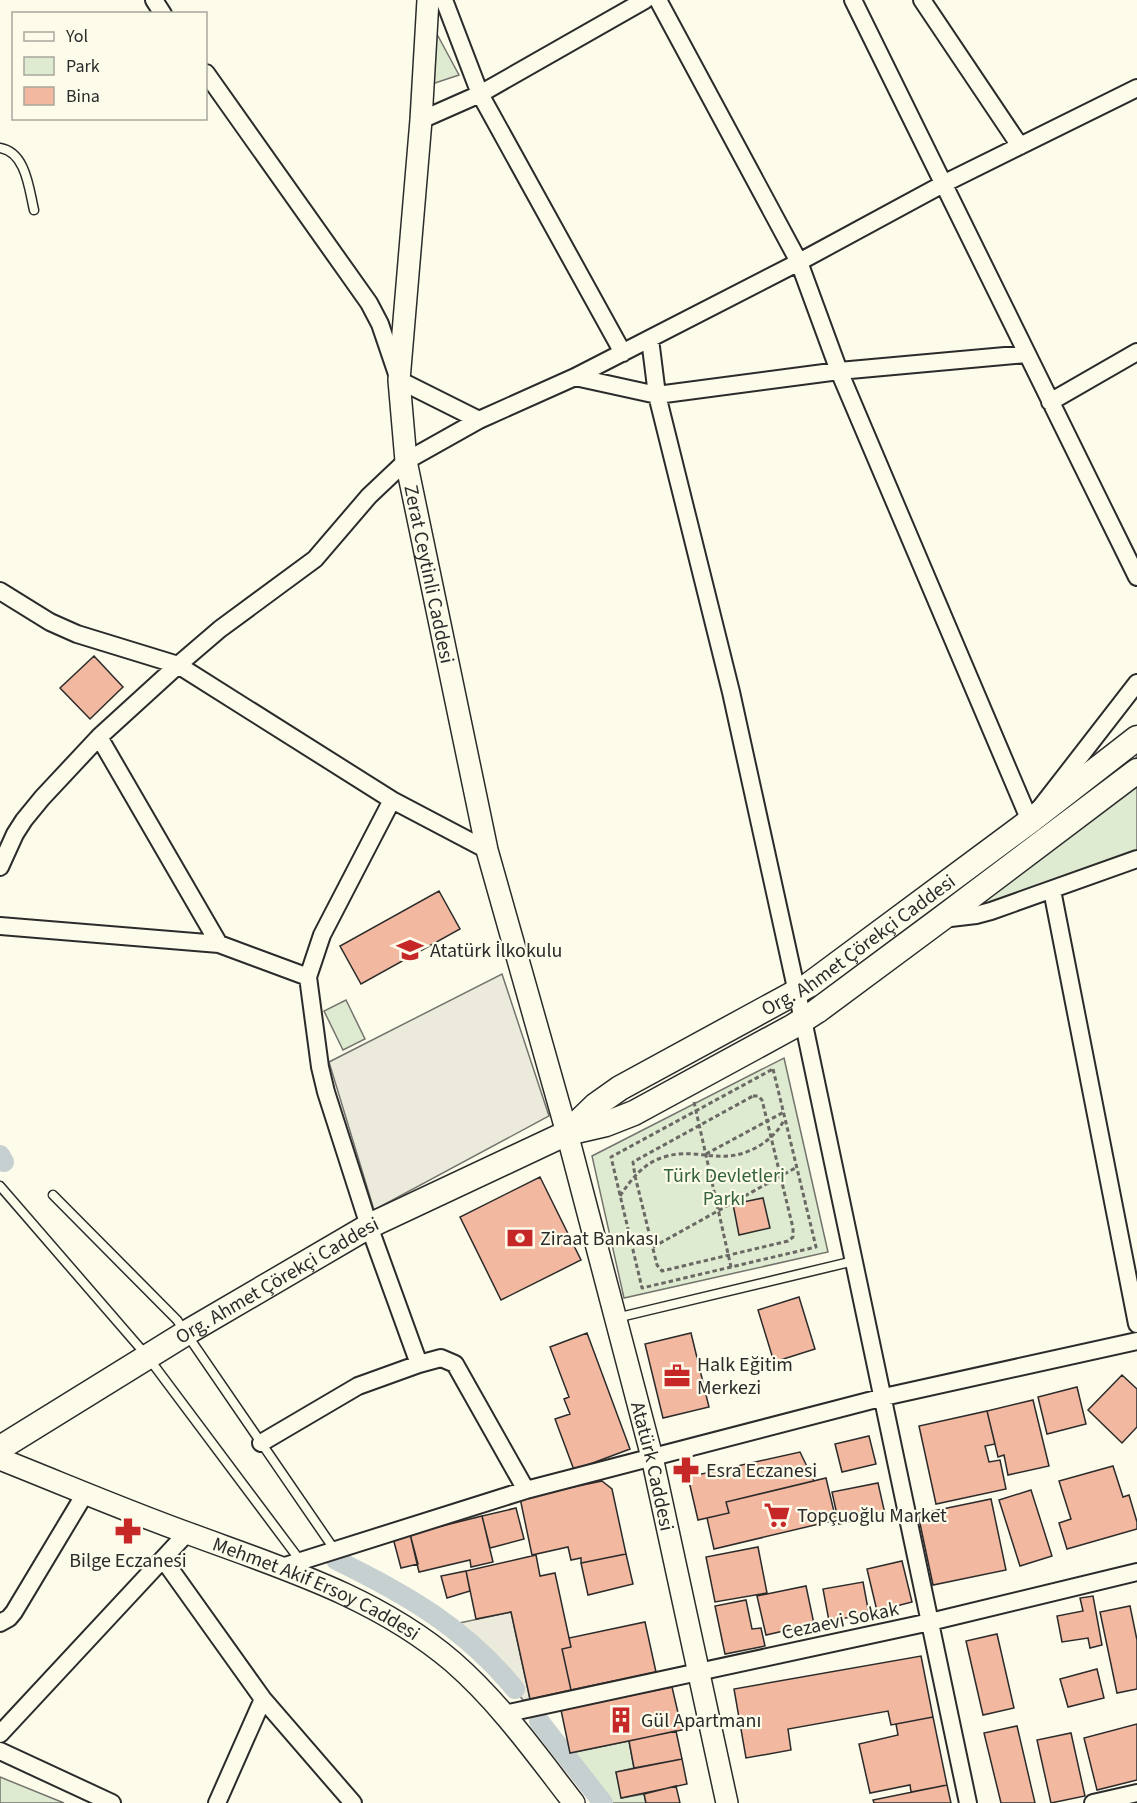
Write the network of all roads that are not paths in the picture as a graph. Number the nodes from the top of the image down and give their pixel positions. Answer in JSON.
{"nodes":[{"id":1,"x":428,"y":0,"type":"edge"},
{"id":2,"x":444,"y":0,"type":"edge"},
{"id":3,"x":645,"y":0,"type":"edge"},
{"id":4,"x":658,"y":0,"type":"edge"},
{"id":5,"x":853,"y":0,"type":"edge"},
{"id":6,"x":922,"y":0,"type":"edge"},
{"id":7,"x":207,"y":74,"type":"edge"},
{"id":8,"x":1137,"y":88,"type":"edge"},
{"id":9,"x":480,"y":94,"type":"junction"},
{"id":10,"x":421,"y":120,"type":"junction"},
{"id":11,"x":1020,"y":146,"type":"junction"},
{"id":12,"x":0,"y":148,"type":"edge"},
{"id":13,"x":945,"y":183,"type":"junction"},
{"id":14,"x":34,"y":210,"type":"dead end"},
{"id":15,"x":799,"y":262,"type":"junction"},
{"id":16,"x":650,"y":339,"type":"junction"},
{"id":17,"x":1137,"y":352,"type":"edge"},
{"id":18,"x":623,"y":353,"type":"junction"},
{"id":19,"x":1027,"y":354,"type":"junction"},
{"id":20,"x":838,"y":371,"type":"junction"},
{"id":21,"x":575,"y":377,"type":"junction"},
{"id":22,"x":399,"y":380,"type":"junction"},
{"id":23,"x":657,"y":395,"type":"junction"},
{"id":24,"x":1050,"y":402,"type":"junction"},
{"id":25,"x":479,"y":420,"type":"junction"},
{"id":26,"x":406,"y":461,"type":"junction"},
{"id":27,"x":1137,"y":577,"type":"edge"},
{"id":28,"x":0,"y":591,"type":"edge"},
{"id":29,"x":178,"y":664,"type":"junction"},
{"id":30,"x":1137,"y":684,"type":"edge"},
{"id":31,"x":99,"y":737,"type":"junction"},
{"id":32,"x":1137,"y":738,"type":"edge"},
{"id":33,"x":1137,"y":771,"type":"edge"},
{"id":34,"x":392,"y":800,"type":"junction"},
{"id":35,"x":1030,"y":821,"type":"junction"},
{"id":36,"x":487,"y":850,"type":"junction"},
{"id":37,"x":1137,"y":859,"type":"edge"},
{"id":38,"x":1,"y":861,"type":"edge"},
{"id":39,"x":1052,"y":890,"type":"junction"},
{"id":40,"x":926,"y":898,"type":"junction"},
{"id":41,"x":941,"y":919,"type":"junction"},
{"id":42,"x":0,"y":926,"type":"edge"},
{"id":43,"x":219,"y":944,"type":"junction"},
{"id":44,"x":308,"y":977,"type":"junction"},
{"id":45,"x":797,"y":993,"type":"junction"},
{"id":46,"x":803,"y":1020,"type":"junction"},
{"id":47,"x":567,"y":1133,"type":"junction"},
{"id":48,"x":0,"y":1186,"type":"edge"},
{"id":49,"x":53,"y":1195,"type":"dead end"},
{"id":50,"x":369,"y":1226,"type":"junction"},
{"id":51,"x":855,"y":1261,"type":"junction"},
{"id":52,"x":615,"y":1318,"type":"junction"},
{"id":53,"x":1137,"y":1324,"type":"edge"},
{"id":54,"x":186,"y":1332,"type":"junction"},
{"id":55,"x":1137,"y":1341,"type":"edge"},
{"id":56,"x":147,"y":1356,"type":"junction"},
{"id":57,"x":418,"y":1364,"type":"junction"},
{"id":58,"x":884,"y":1398,"type":"junction"},
{"id":59,"x":261,"y":1443,"type":"junction"},
{"id":60,"x":0,"y":1448,"type":"edge"},
{"id":61,"x":652,"y":1457,"type":"junction"},
{"id":62,"x":0,"y":1459,"type":"edge"},
{"id":63,"x":526,"y":1490,"type":"junction"},
{"id":64,"x":86,"y":1492,"type":"junction"},
{"id":65,"x":187,"y":1533,"type":"junction"},
{"id":66,"x":334,"y":1549,"type":"junction"},
{"id":67,"x":163,"y":1558,"type":"junction"},
{"id":68,"x":291,"y":1564,"type":"junction"},
{"id":69,"x":1137,"y":1572,"type":"edge"},
{"id":70,"x":930,"y":1622,"type":"junction"},
{"id":71,"x":0,"y":1623,"type":"edge"},
{"id":72,"x":699,"y":1672,"type":"junction"},
{"id":73,"x":263,"y":1699,"type":"junction"},
{"id":74,"x":504,"y":1713,"type":"junction"},
{"id":75,"x":0,"y":1734,"type":"edge"},
{"id":76,"x":0,"y":1751,"type":"edge"},
{"id":77,"x":1137,"y":1793,"type":"edge"},
{"id":78,"x":112,"y":1803,"type":"edge"},
{"id":79,"x":217,"y":1803,"type":"edge"},
{"id":80,"x":353,"y":1803,"type":"edge"},
{"id":81,"x":574,"y":1803,"type":"edge"},
{"id":82,"x":727,"y":1803,"type":"edge"},
{"id":83,"x":968,"y":1803,"type":"edge"},
{"id":84,"x":1093,"y":1803,"type":"edge"}],
"edges":[{"from":1,"to":10,"type":"street","name":"Zerat Ceytinli Caddesi"},
{"from":2,"to":9,"type":"street"},
{"from":3,"to":9,"type":"street"},
{"from":4,"to":15,"type":"street"},
{"from":5,"to":13,"type":"street"},
{"from":6,"to":11,"type":"street"},
{"from":7,"to":22,"type":"street"},
{"from":8,"to":11,"type":"street"},
{"from":9,"to":10,"type":"street"},
{"from":9,"to":18,"type":"street"},
{"from":10,"to":22,"type":"street","name":"Zerat Ceytinli Caddesi"},
{"from":11,"to":13,"type":"street"},
{"from":12,"to":14,"type":"lane"},
{"from":13,"to":15,"type":"street"},
{"from":13,"to":19,"type":"street"},
{"from":15,"to":16,"type":"street"},
{"from":15,"to":20,"type":"street"},
{"from":16,"to":18,"type":"street"},
{"from":16,"to":23,"type":"street"},
{"from":17,"to":24,"type":"street"},
{"from":18,"to":21,"type":"street"},
{"from":19,"to":20,"type":"street"},
{"from":19,"to":24,"type":"street"},
{"from":20,"to":23,"type":"street"},
{"from":20,"to":35,"type":"street"},
{"from":21,"to":23,"type":"street"},
{"from":21,"to":25,"type":"street"},
{"from":22,"to":25,"type":"street"},
{"from":22,"to":26,"type":"street","name":"Zerat Ceytinli Caddesi"},
{"from":23,"to":45,"type":"street"},
{"from":24,"to":27,"type":"street"},
{"from":25,"to":26,"type":"street"},
{"from":26,"to":29,"type":"street"},
{"from":26,"to":36,"type":"street","name":"Zerat Ceytinli Caddesi"},
{"from":28,"to":29,"type":"street"},
{"from":29,"to":31,"type":"street"},
{"from":29,"to":34,"type":"street"},
{"from":30,"to":35,"type":"street"},
{"from":31,"to":38,"type":"street"},
{"from":31,"to":43,"type":"street"},
{"from":32,"to":35,"type":"main road","name":"Org. Ahmet Çörekçi Caddesi"},
{"from":33,"to":41,"type":"main road","name":"Org. Ahmet Çörekçi Caddesi"},
{"from":34,"to":36,"type":"street"},
{"from":34,"to":44,"type":"street"},
{"from":35,"to":40,"type":"main road","name":"Org. Ahmet Çörekçi Caddesi"},
{"from":36,"to":47,"type":"street","name":"Zerat Ceytinli Caddesi"},
{"from":37,"to":39,"type":"street"},
{"from":39,"to":41,"type":"street"},
{"from":39,"to":53,"type":"street"},
{"from":40,"to":41,"type":"street"},
{"from":40,"to":45,"type":"main road","name":"Org. Ahmet Çörekçi Caddesi"},
{"from":41,"to":46,"type":"main road","name":"Org. Ahmet Çörekçi Caddesi"},
{"from":42,"to":43,"type":"street"},
{"from":43,"to":44,"type":"street"},
{"from":44,"to":50,"type":"street"},
{"from":45,"to":46,"type":"street"},
{"from":45,"to":47,"type":"main road","name":"Org. Ahmet Çörekçi Caddesi"},
{"from":46,"to":47,"type":"main road","name":"Org. Ahmet Çörekçi Caddesi"},
{"from":46,"to":51,"type":"street"},
{"from":47,"to":50,"type":"main road","name":"Org. Ahmet Çörekçi Caddesi"},
{"from":47,"to":52,"type":"street","name":"Atatürk Caddesi"},
{"from":48,"to":56,"type":"lane"},
{"from":49,"to":54,"type":"lane"},
{"from":50,"to":54,"type":"main road","name":"Org. Ahmet Çörekçi Caddesi"},
{"from":50,"to":57,"type":"street"},
{"from":51,"to":52,"type":"lane"},
{"from":51,"to":58,"type":"street"},
{"from":52,"to":61,"type":"street","name":"Atatürk Caddesi"},
{"from":54,"to":56,"type":"main road","name":"Org. Ahmet Çörekçi Caddesi"},
{"from":54,"to":59,"type":"lane"},
{"from":55,"to":58,"type":"street"},
{"from":56,"to":60,"type":"main road","name":"Org. Ahmet Çörekçi Caddesi"},
{"from":56,"to":68,"type":"lane"},
{"from":57,"to":59,"type":"street"},
{"from":57,"to":63,"type":"street"},
{"from":58,"to":61,"type":"street"},
{"from":58,"to":70,"type":"street"},
{"from":59,"to":66,"type":"lane"},
{"from":61,"to":63,"type":"street"},
{"from":61,"to":72,"type":"street","name":"Atatürk Caddesi"},
{"from":62,"to":64,"type":"street","name":"Mehmet Akif Ersoy Caddesi"},
{"from":63,"to":66,"type":"street"},
{"from":64,"to":65,"type":"street","name":"Mehmet Akif Ersoy Caddesi"},
{"from":64,"to":71,"type":"street"},
{"from":65,"to":67,"type":"street"},
{"from":65,"to":68,"type":"street","name":"Mehmet Akif Ersoy Caddesi"},
{"from":66,"to":68,"type":"street"},
{"from":67,"to":73,"type":"street"},
{"from":67,"to":75,"type":"street"},
{"from":68,"to":74,"type":"street","name":"Mehmet Akif Ersoy Caddesi"},
{"from":69,"to":70,"type":"street","name":"Cezaevi Sokak"},
{"from":70,"to":72,"type":"street","name":"Cezaevi Sokak"},
{"from":70,"to":83,"type":"street"},
{"from":72,"to":74,"type":"street","name":"Cezaevi Sokak"},
{"from":72,"to":82,"type":"street","name":"Atatürk Caddesi"},
{"from":73,"to":79,"type":"street"},
{"from":73,"to":80,"type":"street"},
{"from":74,"to":81,"type":"street","name":"Mehmet Akif Ersoy Caddesi"},
{"from":76,"to":78,"type":"street"},
{"from":77,"to":84,"type":"street"}]}
